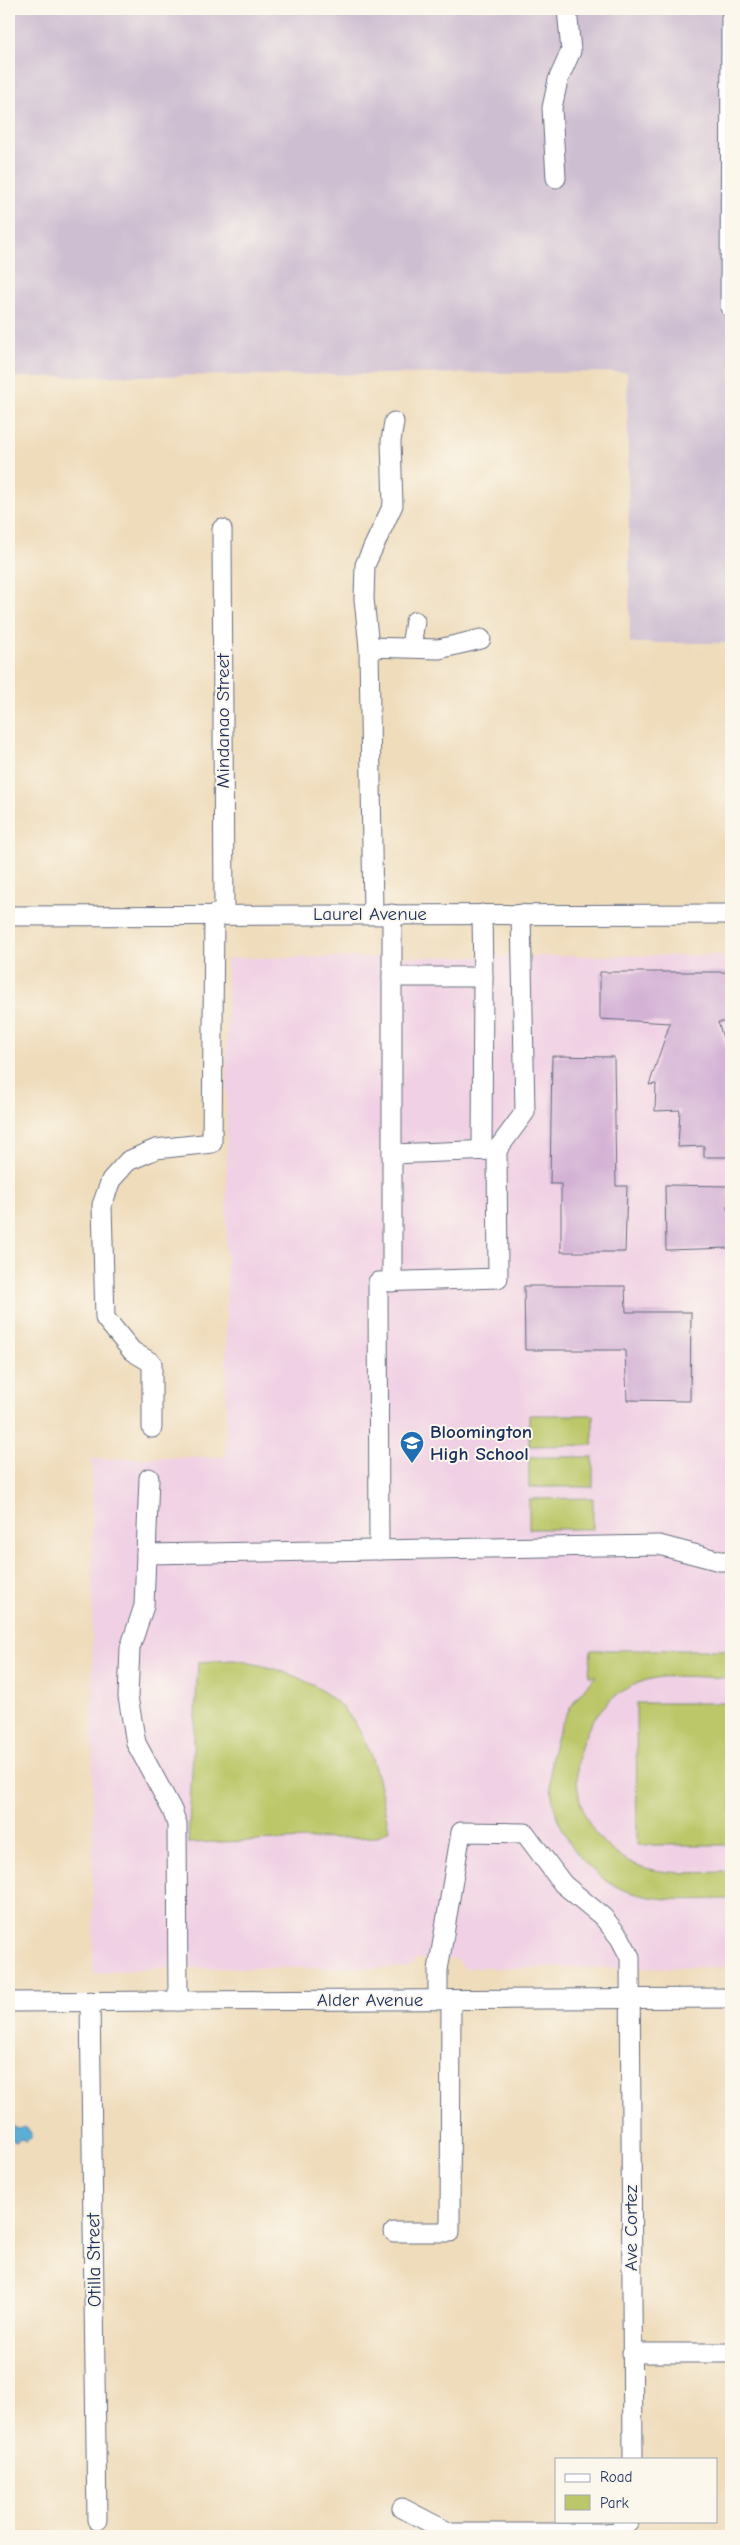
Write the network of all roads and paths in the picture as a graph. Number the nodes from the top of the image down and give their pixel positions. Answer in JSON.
{"nodes":[{"id":1,"x":567,"y":9,"type":"edge"},
{"id":2,"x":731,"y":18,"type":"edge"},
{"id":3,"x":556,"y":178,"type":"dead end"},
{"id":4,"x":730,"y":307,"type":"edge"},
{"id":5,"x":394,"y":422,"type":"dead end"},
{"id":6,"x":222,"y":529,"type":"dead end"},
{"id":7,"x":415,"y":621,"type":"dead end"},
{"id":8,"x":481,"y":639,"type":"dead end"},
{"id":9,"x":411,"y":646,"type":"junction"},
{"id":10,"x":370,"y":647,"type":"junction"},
{"id":11,"x":219,"y":914,"type":"junction"},
{"id":12,"x":382,"y":914,"type":"junction"},
{"id":13,"x":482,"y":914,"type":"junction"},
{"id":14,"x":521,"y":914,"type":"junction"},
{"id":15,"x":731,"y":914,"type":"edge"},
{"id":16,"x":9,"y":916,"type":"edge"},
{"id":17,"x":392,"y":977,"type":"junction"},
{"id":18,"x":483,"y":977,"type":"junction"},
{"id":19,"x":489,"y":1150,"type":"junction"},
{"id":20,"x":392,"y":1154,"type":"junction"},
{"id":21,"x":392,"y":1282,"type":"junction"},
{"id":22,"x":152,"y":1428,"type":"dead end"},
{"id":23,"x":149,"y":1478,"type":"dead end"},
{"id":24,"x":379,"y":1550,"type":"junction"},
{"id":25,"x":146,"y":1554,"type":"junction"},
{"id":26,"x":731,"y":1561,"type":"edge"},
{"id":27,"x":630,"y":1998,"type":"junction"},
{"id":28,"x":731,"y":1998,"type":"edge"},
{"id":29,"x":445,"y":2000,"type":"junction"},
{"id":30,"x":178,"y":2001,"type":"junction"},
{"id":31,"x":9,"y":2002,"type":"edge"},
{"id":32,"x":90,"y":2002,"type":"junction"},
{"id":33,"x":394,"y":2232,"type":"dead end"},
{"id":34,"x":731,"y":2353,"type":"edge"},
{"id":35,"x":632,"y":2354,"type":"junction"},
{"id":36,"x":633,"y":2458,"type":"edge"},
{"id":37,"x":402,"y":2508,"type":"dead end"},
{"id":38,"x":97,"y":2520,"type":"dead end"},
{"id":39,"x":628,"y":2522,"type":"edge"}],
"edges":[{"from":1,"to":3,"type":"street"},
{"from":2,"to":4,"type":"street"},
{"from":5,"to":10,"type":"street"},
{"from":6,"to":11,"type":"street","name":"Mindanao Street"},
{"from":7,"to":9,"type":"street"},
{"from":8,"to":9,"type":"street"},
{"from":9,"to":10,"type":"street"},
{"from":10,"to":12,"type":"street"},
{"from":11,"to":12,"type":"street","name":"Laurel Avenue"},
{"from":11,"to":16,"type":"street","name":"Laurel Avenue"},
{"from":11,"to":22,"type":"street","name":"Mindanao Street"},
{"from":12,"to":13,"type":"street","name":"Laurel Avenue"},
{"from":12,"to":17,"type":"street"},
{"from":13,"to":14,"type":"street","name":"Laurel Avenue"},
{"from":13,"to":18,"type":"street"},
{"from":14,"to":15,"type":"street","name":"Laurel Avenue"},
{"from":14,"to":19,"type":"street"},
{"from":17,"to":18,"type":"street"},
{"from":17,"to":20,"type":"street"},
{"from":18,"to":19,"type":"street"},
{"from":19,"to":20,"type":"street"},
{"from":19,"to":21,"type":"street"},
{"from":20,"to":21,"type":"street"},
{"from":21,"to":24,"type":"street"},
{"from":23,"to":25,"type":"street"},
{"from":24,"to":25,"type":"street"},
{"from":24,"to":26,"type":"street"},
{"from":25,"to":30,"type":"street"},
{"from":27,"to":28,"type":"street","name":"Alder Avenue"},
{"from":27,"to":29,"type":"street","name":"Alder Avenue"},
{"from":27,"to":29,"type":"street","name":"Ave Cortez"},
{"from":27,"to":35,"type":"street","name":"Ave Cortez"},
{"from":29,"to":30,"type":"street","name":"Alder Avenue"},
{"from":29,"to":33,"type":"street"},
{"from":30,"to":32,"type":"street","name":"Alder Avenue"},
{"from":31,"to":32,"type":"street","name":"Alder Avenue"},
{"from":32,"to":38,"type":"street","name":"Otilla Street"},
{"from":34,"to":35,"type":"street"},
{"from":35,"to":36,"type":"street","name":"Ave Cortez"},
{"from":37,"to":39,"type":"street"}]}
